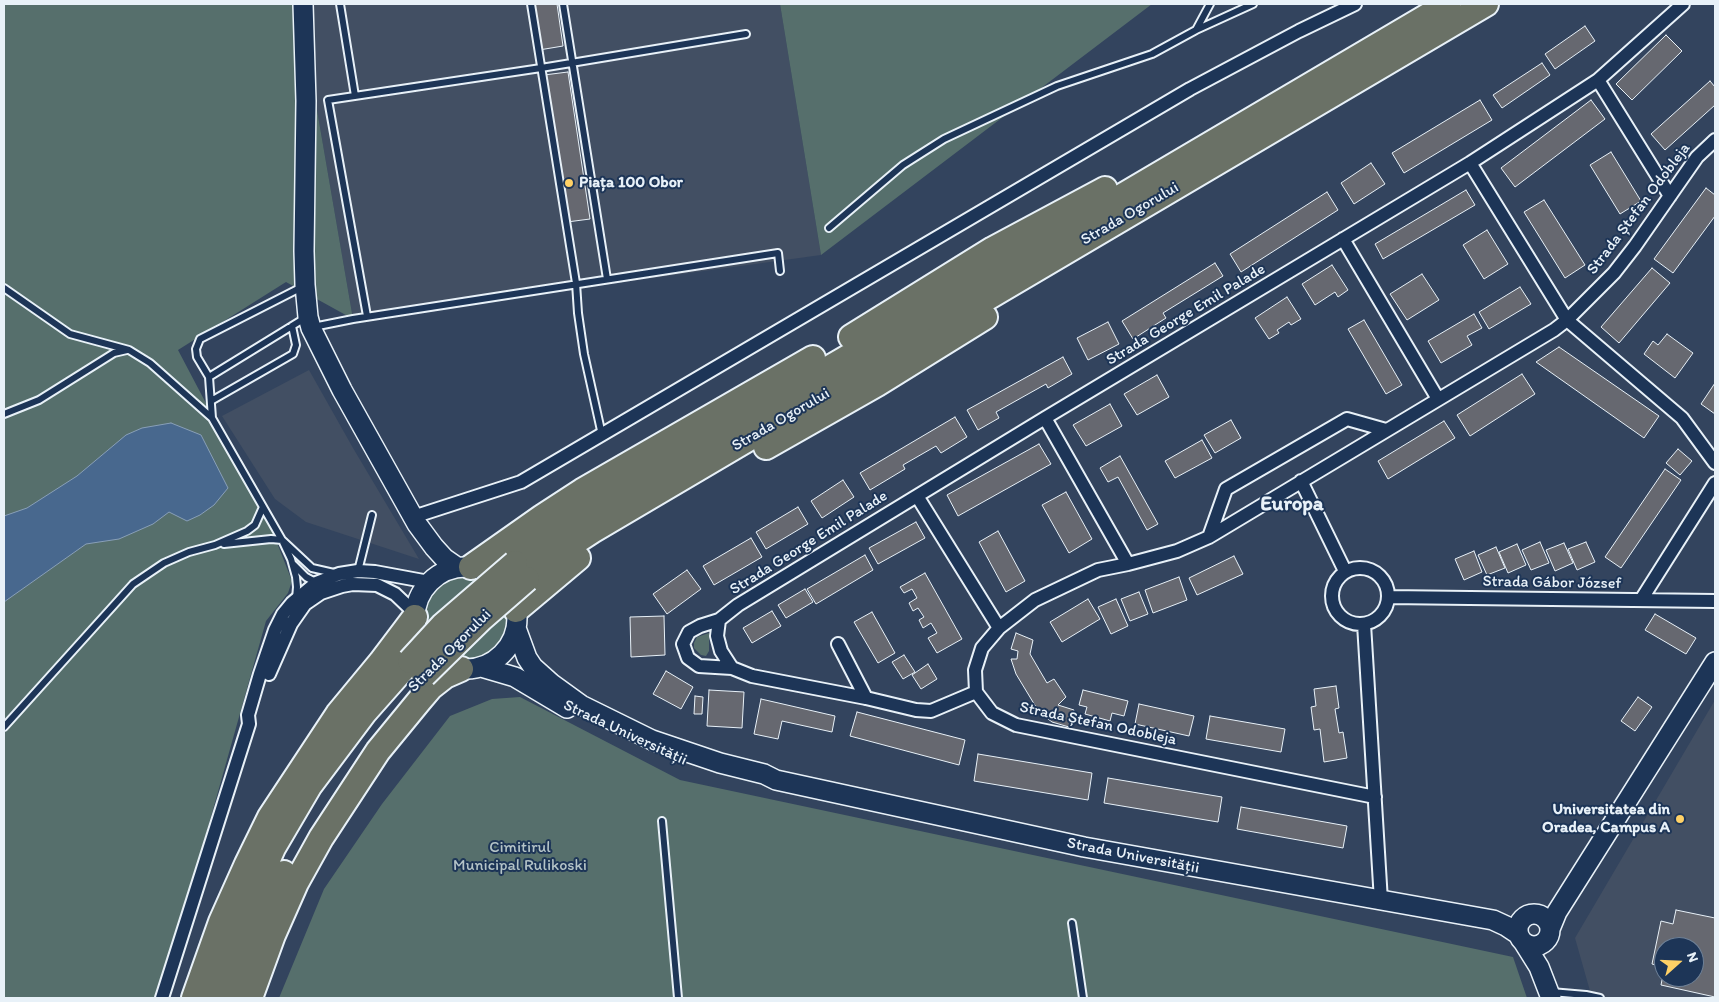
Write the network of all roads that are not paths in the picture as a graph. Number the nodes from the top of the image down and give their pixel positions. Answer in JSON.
{"nodes":[{"id":1,"x":304,"y":4,"type":"edge"},
{"id":2,"x":340,"y":4,"type":"edge"},
{"id":3,"x":531,"y":4,"type":"edge"},
{"id":4,"x":564,"y":4,"type":"edge"},
{"id":5,"x":1210,"y":4,"type":"edge"},
{"id":6,"x":1254,"y":4,"type":"edge"},
{"id":7,"x":1355,"y":4,"type":"edge"},
{"id":8,"x":1448,"y":4,"type":"edge"},
{"id":9,"x":1486,"y":4,"type":"edge"},
{"id":10,"x":1683,"y":4,"type":"edge"},
{"id":11,"x":1196,"y":30,"type":"junction"},
{"id":12,"x":746,"y":34,"type":"dead end"},
{"id":13,"x":573,"y":63,"type":"junction"},
{"id":14,"x":541,"y":68,"type":"junction"},
{"id":15,"x":1598,"y":80,"type":"junction"},
{"id":16,"x":355,"y":96,"type":"junction"},
{"id":17,"x":1254,"y":130,"type":"junction"},
{"id":18,"x":1715,"y":140,"type":"edge"},
{"id":19,"x":1470,"y":163,"type":"junction"},
{"id":20,"x":1670,"y":196,"type":"junction"},
{"id":21,"x":829,"y":228,"type":"dead end"},
{"id":22,"x":1343,"y":239,"type":"junction"},
{"id":23,"x":780,"y":271,"type":"dead end"},
{"id":24,"x":607,"y":279,"type":"junction"},
{"id":25,"x":576,"y":284,"type":"junction"},
{"id":26,"x":305,"y":285,"type":"junction"},
{"id":27,"x":4,"y":288,"type":"edge"},
{"id":28,"x":367,"y":316,"type":"junction"},
{"id":29,"x":1567,"y":320,"type":"junction"},
{"id":30,"x":310,"y":322,"type":"junction"},
{"id":31,"x":292,"y":326,"type":"junction"},
{"id":32,"x":129,"y":350,"type":"junction"},
{"id":33,"x":209,"y":377,"type":"junction"},
{"id":34,"x":1438,"y":399,"type":"junction"},
{"id":35,"x":211,"y":401,"type":"junction"},
{"id":36,"x":4,"y":414,"type":"edge"},
{"id":37,"x":212,"y":418,"type":"junction"},
{"id":38,"x":1045,"y":418,"type":"junction"},
{"id":39,"x":1386,"y":430,"type":"junction"},
{"id":40,"x":602,"y":435,"type":"junction"},
{"id":41,"x":1715,"y":464,"type":"edge"},
{"id":42,"x":1301,"y":481,"type":"junction"},
{"id":43,"x":1715,"y":483,"type":"edge"},
{"id":44,"x":917,"y":496,"type":"junction"},
{"id":45,"x":263,"y":507,"type":"junction"},
{"id":46,"x":372,"y":515,"type":"dead end"},
{"id":47,"x":415,"y":520,"type":"junction"},
{"id":48,"x":1208,"y":536,"type":"junction"},
{"id":49,"x":282,"y":540,"type":"junction"},
{"id":50,"x":215,"y":545,"type":"junction"},
{"id":51,"x":290,"y":560,"type":"junction"},
{"id":52,"x":1128,"y":564,"type":"junction"},
{"id":53,"x":464,"y":567,"type":"junction"},
{"id":54,"x":358,"y":571,"type":"junction"},
{"id":55,"x":1345,"y":571,"type":"junction"},
{"id":56,"x":339,"y":574,"type":"junction"},
{"id":57,"x":432,"y":580,"type":"junction"},
{"id":58,"x":316,"y":583,"type":"junction"},
{"id":59,"x":335,"y":588,"type":"junction"},
{"id":60,"x":1388,"y":597,"type":"junction"},
{"id":61,"x":296,"y":599,"type":"junction"},
{"id":62,"x":1641,"y":600,"type":"junction"},
{"id":63,"x":1715,"y":602,"type":"edge"},
{"id":64,"x":415,"y":615,"type":"junction"},
{"id":65,"x":516,"y":619,"type":"junction"},
{"id":66,"x":719,"y":620,"type":"junction"},
{"id":67,"x":1364,"y":624,"type":"junction"},
{"id":68,"x":999,"y":628,"type":"junction"},
{"id":69,"x":838,"y":644,"type":"dead end"},
{"id":70,"x":1715,"y":662,"type":"edge"},
{"id":71,"x":417,"y":668,"type":"junction"},
{"id":72,"x":471,"y":668,"type":"junction"},
{"id":73,"x":732,"y":668,"type":"junction"},
{"id":74,"x":976,"y":692,"type":"junction"},
{"id":75,"x":866,"y":698,"type":"junction"},
{"id":76,"x":249,"y":724,"type":"junction"},
{"id":77,"x":4,"y":727,"type":"edge"},
{"id":78,"x":776,"y":780,"type":"junction"},
{"id":79,"x":1375,"y":797,"type":"junction"},
{"id":80,"x":662,"y":821,"type":"dead end"},
{"id":81,"x":1381,"y":901,"type":"junction"},
{"id":82,"x":1560,"y":906,"type":"junction"},
{"id":83,"x":1532,"y":915,"type":"junction"},
{"id":84,"x":1493,"y":920,"type":"junction"},
{"id":85,"x":1072,"y":923,"type":"dead end"},
{"id":86,"x":1549,"y":934,"type":"junction"},
{"id":87,"x":1521,"y":938,"type":"junction"},
{"id":88,"x":1548,"y":989,"type":"edge"},
{"id":89,"x":162,"y":998,"type":"edge"},
{"id":90,"x":194,"y":998,"type":"edge"},
{"id":91,"x":213,"y":998,"type":"edge"},
{"id":92,"x":233,"y":998,"type":"edge"},
{"id":93,"x":250,"y":998,"type":"edge"},
{"id":94,"x":678,"y":998,"type":"edge"},
{"id":95,"x":1084,"y":998,"type":"edge"},
{"id":96,"x":1600,"y":998,"type":"edge"}],
"edges":[{"from":1,"to":26,"type":"main road"},
{"from":2,"to":16,"type":"lane"},
{"from":3,"to":14,"type":"lane"},
{"from":4,"to":13,"type":"lane"},
{"from":5,"to":11,"type":"lane"},
{"from":6,"to":11,"type":"lane"},
{"from":7,"to":40,"type":"street"},
{"from":8,"to":17,"type":"highway","name":"Strada Ogorului"},
{"from":9,"to":17,"type":"highway","name":"Strada Ogorului"},
{"from":10,"to":15,"type":"street","name":"Strada George Emil Palade"},
{"from":11,"to":21,"type":"lane"},
{"from":12,"to":13,"type":"lane"},
{"from":13,"to":14,"type":"lane"},
{"from":13,"to":24,"type":"lane"},
{"from":14,"to":16,"type":"lane"},
{"from":14,"to":25,"type":"lane"},
{"from":15,"to":19,"type":"street","name":"Strada George Emil Palade"},
{"from":15,"to":20,"type":"street"},
{"from":16,"to":28,"type":"lane"},
{"from":17,"to":53,"type":"highway"},
{"from":17,"to":65,"type":"highway"},
{"from":17,"to":71,"type":"highway","name":"Strada Ogorului","bridge":true},
{"from":18,"to":20,"type":"street","name":"Strada Ștefan Odobleja"},
{"from":19,"to":22,"type":"street","name":"Strada George Emil Palade"},
{"from":19,"to":29,"type":"street"},
{"from":20,"to":29,"type":"street","name":"Strada Ștefan Odobleja"},
{"from":22,"to":34,"type":"street"},
{"from":22,"to":38,"type":"street","name":"Strada George Emil Palade"},
{"from":23,"to":24,"type":"lane"},
{"from":24,"to":25,"type":"lane"},
{"from":25,"to":28,"type":"lane"},
{"from":25,"to":40,"type":"lane"},
{"from":26,"to":30,"type":"main road"},
{"from":26,"to":33,"type":"lane"},
{"from":27,"to":32,"type":"lane"},
{"from":28,"to":30,"type":"lane"},
{"from":29,"to":34,"type":"street","name":"Strada Ștefan Odobleja"},
{"from":29,"to":41,"type":"street"},
{"from":30,"to":31,"type":"lane"},
{"from":30,"to":47,"type":"main road"},
{"from":31,"to":33,"type":"lane"},
{"from":31,"to":35,"type":"lane"},
{"from":32,"to":36,"type":"lane"},
{"from":32,"to":37,"type":"lane"},
{"from":33,"to":35,"type":"lane"},
{"from":34,"to":39,"type":"street","name":"Strada Ștefan Odobleja"},
{"from":35,"to":37,"type":"lane"},
{"from":37,"to":45,"type":"lane"},
{"from":38,"to":44,"type":"street","name":"Strada George Emil Palade"},
{"from":38,"to":52,"type":"street"},
{"from":39,"to":42,"type":"street","name":"Strada Ștefan Odobleja"},
{"from":39,"to":48,"type":"street"},
{"from":40,"to":47,"type":"street"},
{"from":42,"to":48,"type":"street","name":"Strada Ștefan Odobleja"},
{"from":42,"to":55,"type":"street"},
{"from":43,"to":62,"type":"street"},
{"from":44,"to":66,"type":"street","name":"Strada George Emil Palade"},
{"from":44,"to":68,"type":"street"},
{"from":45,"to":49,"type":"lane"},
{"from":45,"to":50,"type":"lane"},
{"from":46,"to":54,"type":"lane"},
{"from":47,"to":53,"type":"main road"},
{"from":47,"to":57,"type":"main road"},
{"from":48,"to":52,"type":"street","name":"Strada Ștefan Odobleja"},
{"from":49,"to":50,"type":"lane"},
{"from":49,"to":51,"type":"lane"},
{"from":49,"to":56,"type":"lane"},
{"from":50,"to":77,"type":"lane"},
{"from":51,"to":58,"type":"lane"},
{"from":51,"to":61,"type":"lane"},
{"from":52,"to":68,"type":"street","name":"Strada Ștefan Odobleja"},
{"from":53,"to":57,"type":"main road"},
{"from":53,"to":65,"type":"main road"},
{"from":54,"to":56,"type":"street"},
{"from":54,"to":57,"type":"street"},
{"from":55,"to":60,"type":"street"},
{"from":55,"to":67,"type":"street"},
{"from":56,"to":58,"type":"street"},
{"from":57,"to":64,"type":"main road"},
{"from":58,"to":59,"type":"lane"},
{"from":58,"to":61,"type":"street"},
{"from":59,"to":64,"type":"street"},
{"from":59,"to":76,"type":"street"},
{"from":60,"to":62,"type":"street","name":"Strada Gábor József"},
{"from":60,"to":67,"type":"street"},
{"from":61,"to":76,"type":"street"},
{"from":62,"to":63,"type":"street","name":"Strada Gábor József"},
{"from":64,"to":72,"type":"main road"},
{"from":64,"to":90,"type":"highway"},
{"from":65,"to":72,"type":"main road"},
{"from":65,"to":78,"type":"main road","name":"Strada Universității"},
{"from":66,"to":73,"type":"street"},
{"from":66,"to":73,"type":"street","name":"Strada George Emil Palade"},
{"from":67,"to":79,"type":"street"},
{"from":68,"to":74,"type":"street","name":"Strada Ștefan Odobleja"},
{"from":69,"to":75,"type":"street"},
{"from":70,"to":82,"type":"main road"},
{"from":71,"to":91,"type":"highway","name":"Strada Ogorului"},
{"from":71,"to":92,"type":"highway","name":"Strada Ogorului"},
{"from":72,"to":78,"type":"main road","name":"Strada Universității"},
{"from":72,"to":93,"type":"highway"},
{"from":73,"to":75,"type":"street","name":"Strada George Emil Palade"},
{"from":74,"to":75,"type":"street","name":"Strada George Emil Palade"},
{"from":74,"to":79,"type":"street","name":"Strada Ștefan Odobleja"},
{"from":76,"to":89,"type":"street"},
{"from":78,"to":81,"type":"main road","name":"Strada Universității"},
{"from":79,"to":81,"type":"street"},
{"from":80,"to":94,"type":"lane"},
{"from":81,"to":84,"type":"main road","name":"Strada Universității"},
{"from":82,"to":83,"type":"main road","name":"Strada Universității"},
{"from":82,"to":86,"type":"main road"},
{"from":83,"to":84,"type":"main road","name":"Strada Universității"},
{"from":83,"to":86,"type":"main road"},
{"from":83,"to":87,"type":"main road"},
{"from":84,"to":87,"type":"main road","name":"Strada Universității"},
{"from":85,"to":95,"type":"lane"},
{"from":86,"to":87,"type":"main road"},
{"from":86,"to":88,"type":"main road"},
{"from":87,"to":88,"type":"main road","name":"Strada Universității"},
{"from":88,"to":96,"type":"lane"}]}
